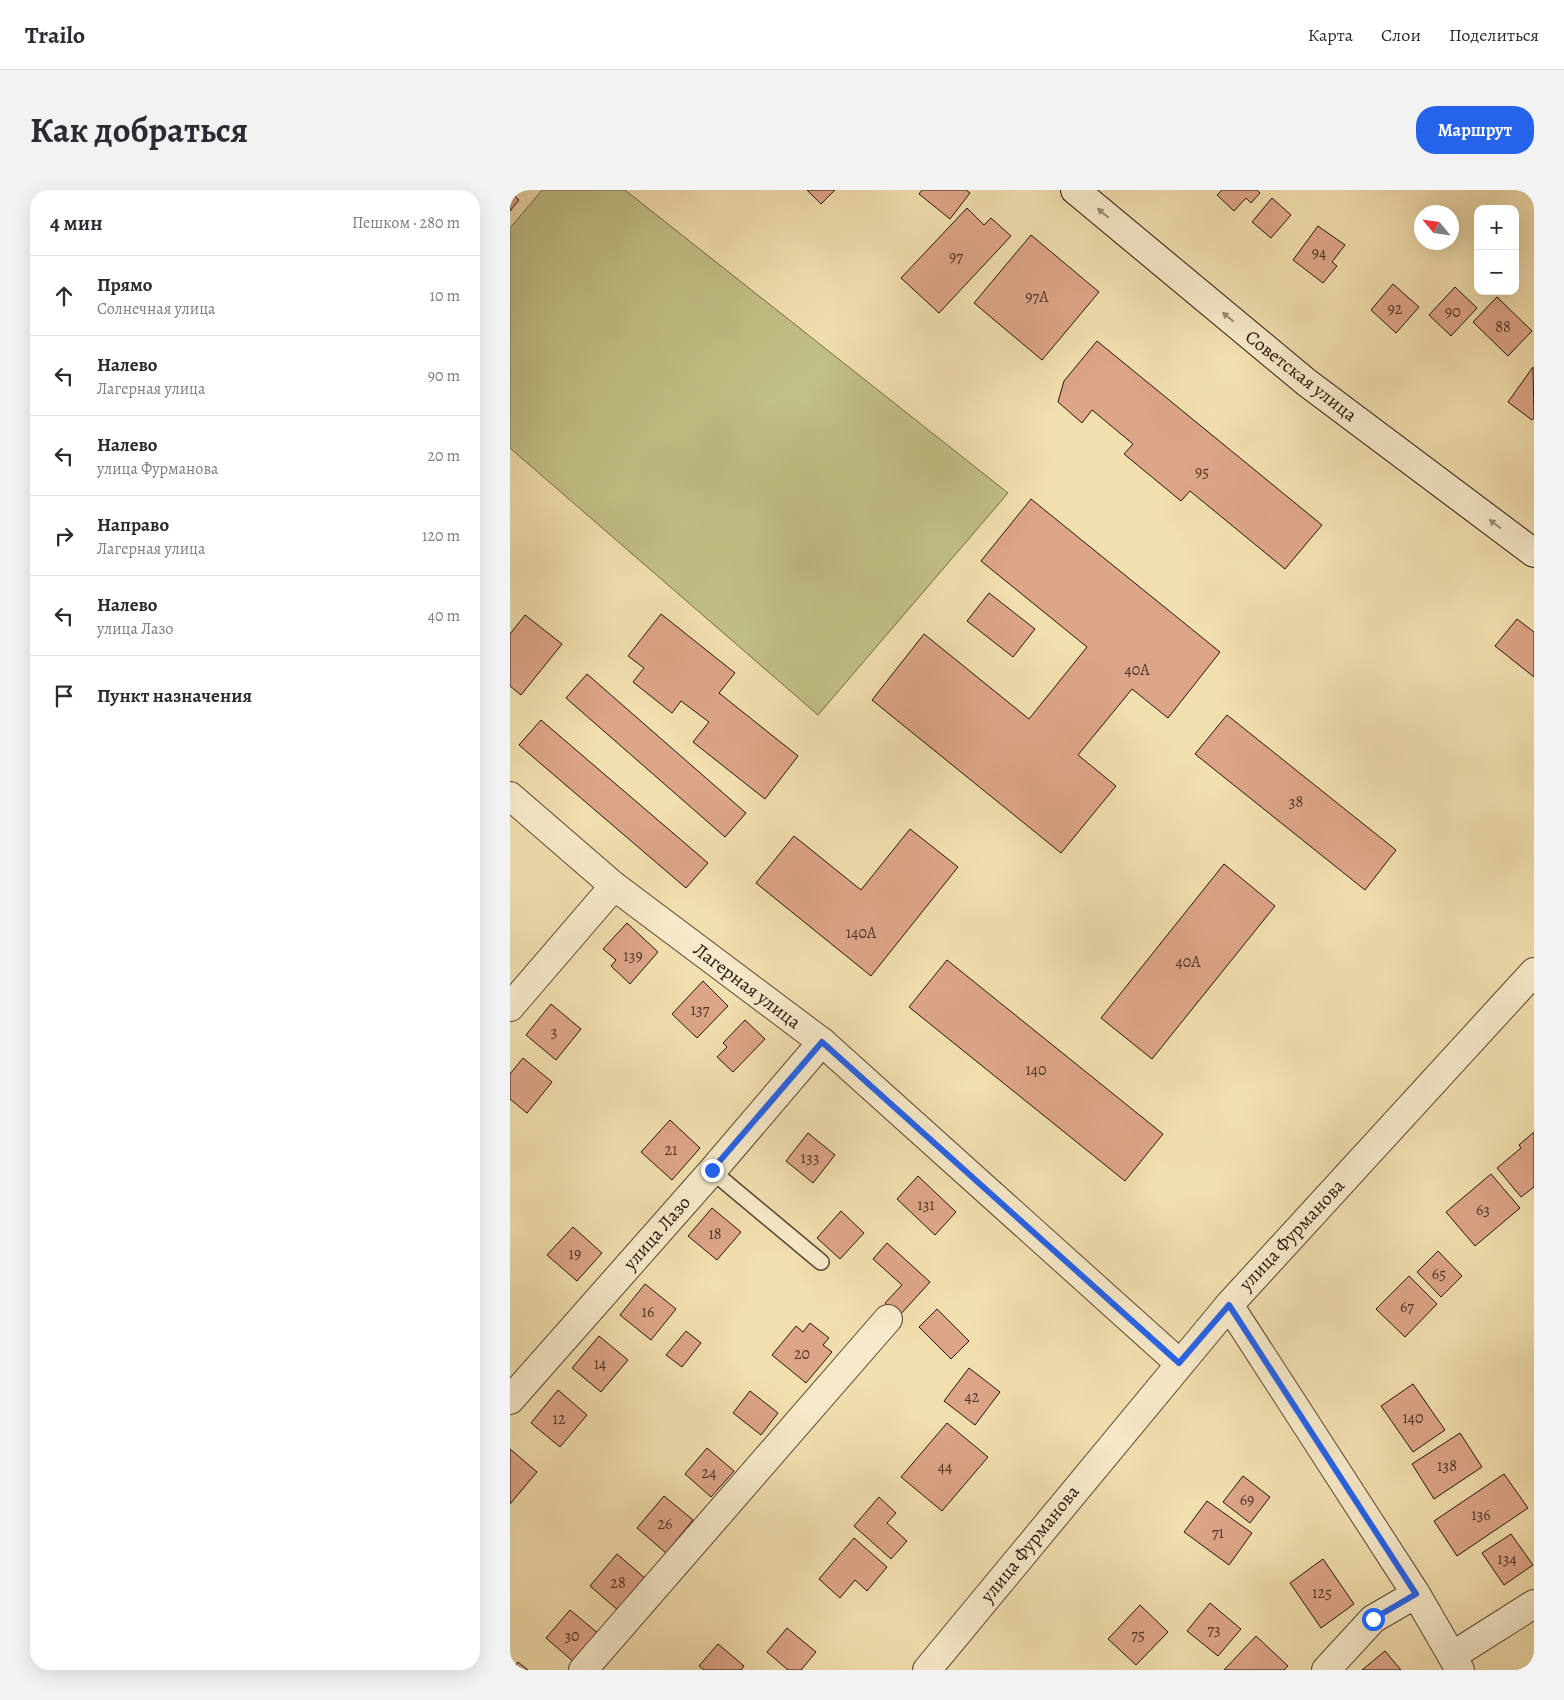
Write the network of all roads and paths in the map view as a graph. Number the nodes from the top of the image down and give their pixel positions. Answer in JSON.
{"nodes":[{"id":1,"x":1075,"y":190,"type":"edge"},
{"id":2,"x":1534,"y":553,"type":"edge"},
{"id":3,"x":510,"y":796,"type":"edge"},
{"id":4,"x":614,"y":886,"type":"junction"},
{"id":5,"x":1534,"y":973,"type":"edge"},
{"id":6,"x":510,"y":1007,"type":"edge"},
{"id":7,"x":822,"y":1042,"type":"junction"},
{"id":8,"x":712,"y":1170,"type":"junction"},
{"id":9,"x":821,"y":1262,"type":"dead end"},
{"id":10,"x":1229,"y":1305,"type":"junction"},
{"id":11,"x":888,"y":1319,"type":"dead end"},
{"id":12,"x":1179,"y":1363,"type":"junction"},
{"id":13,"x":510,"y":1400,"type":"edge"},
{"id":14,"x":1416,"y":1594,"type":"junction"},
{"id":15,"x":1534,"y":1604,"type":"edge"},
{"id":16,"x":1456,"y":1663,"type":"edge"},
{"id":17,"x":583,"y":1670,"type":"edge"},
{"id":18,"x":927,"y":1670,"type":"edge"},
{"id":19,"x":1326,"y":1670,"type":"edge"}],
"edges":[{"from":2,"to":1,"type":"street","name":"Советская улица","one_way":true},
{"from":3,"to":4,"type":"street","name":"Лагерная улица"},
{"from":4,"to":6,"type":"street"},
{"from":4,"to":7,"type":"street","name":"Лагерная улица"},
{"from":5,"to":10,"type":"street","name":"улица Фурманова"},
{"from":7,"to":8,"type":"street","name":"улица Лазо"},
{"from":7,"to":12,"type":"street","name":"Лагерная улица"},
{"from":8,"to":9,"type":"lane"},
{"from":8,"to":13,"type":"street","name":"улица Лазо"},
{"from":10,"to":12,"type":"street","name":"улица Фурманова"},
{"from":10,"to":14,"type":"street"},
{"from":11,"to":17,"type":"street"},
{"from":12,"to":18,"type":"street","name":"улица Фурманова"},
{"from":14,"to":16,"type":"street"},
{"from":14,"to":19,"type":"street"},
{"from":15,"to":16,"type":"street"}]}
